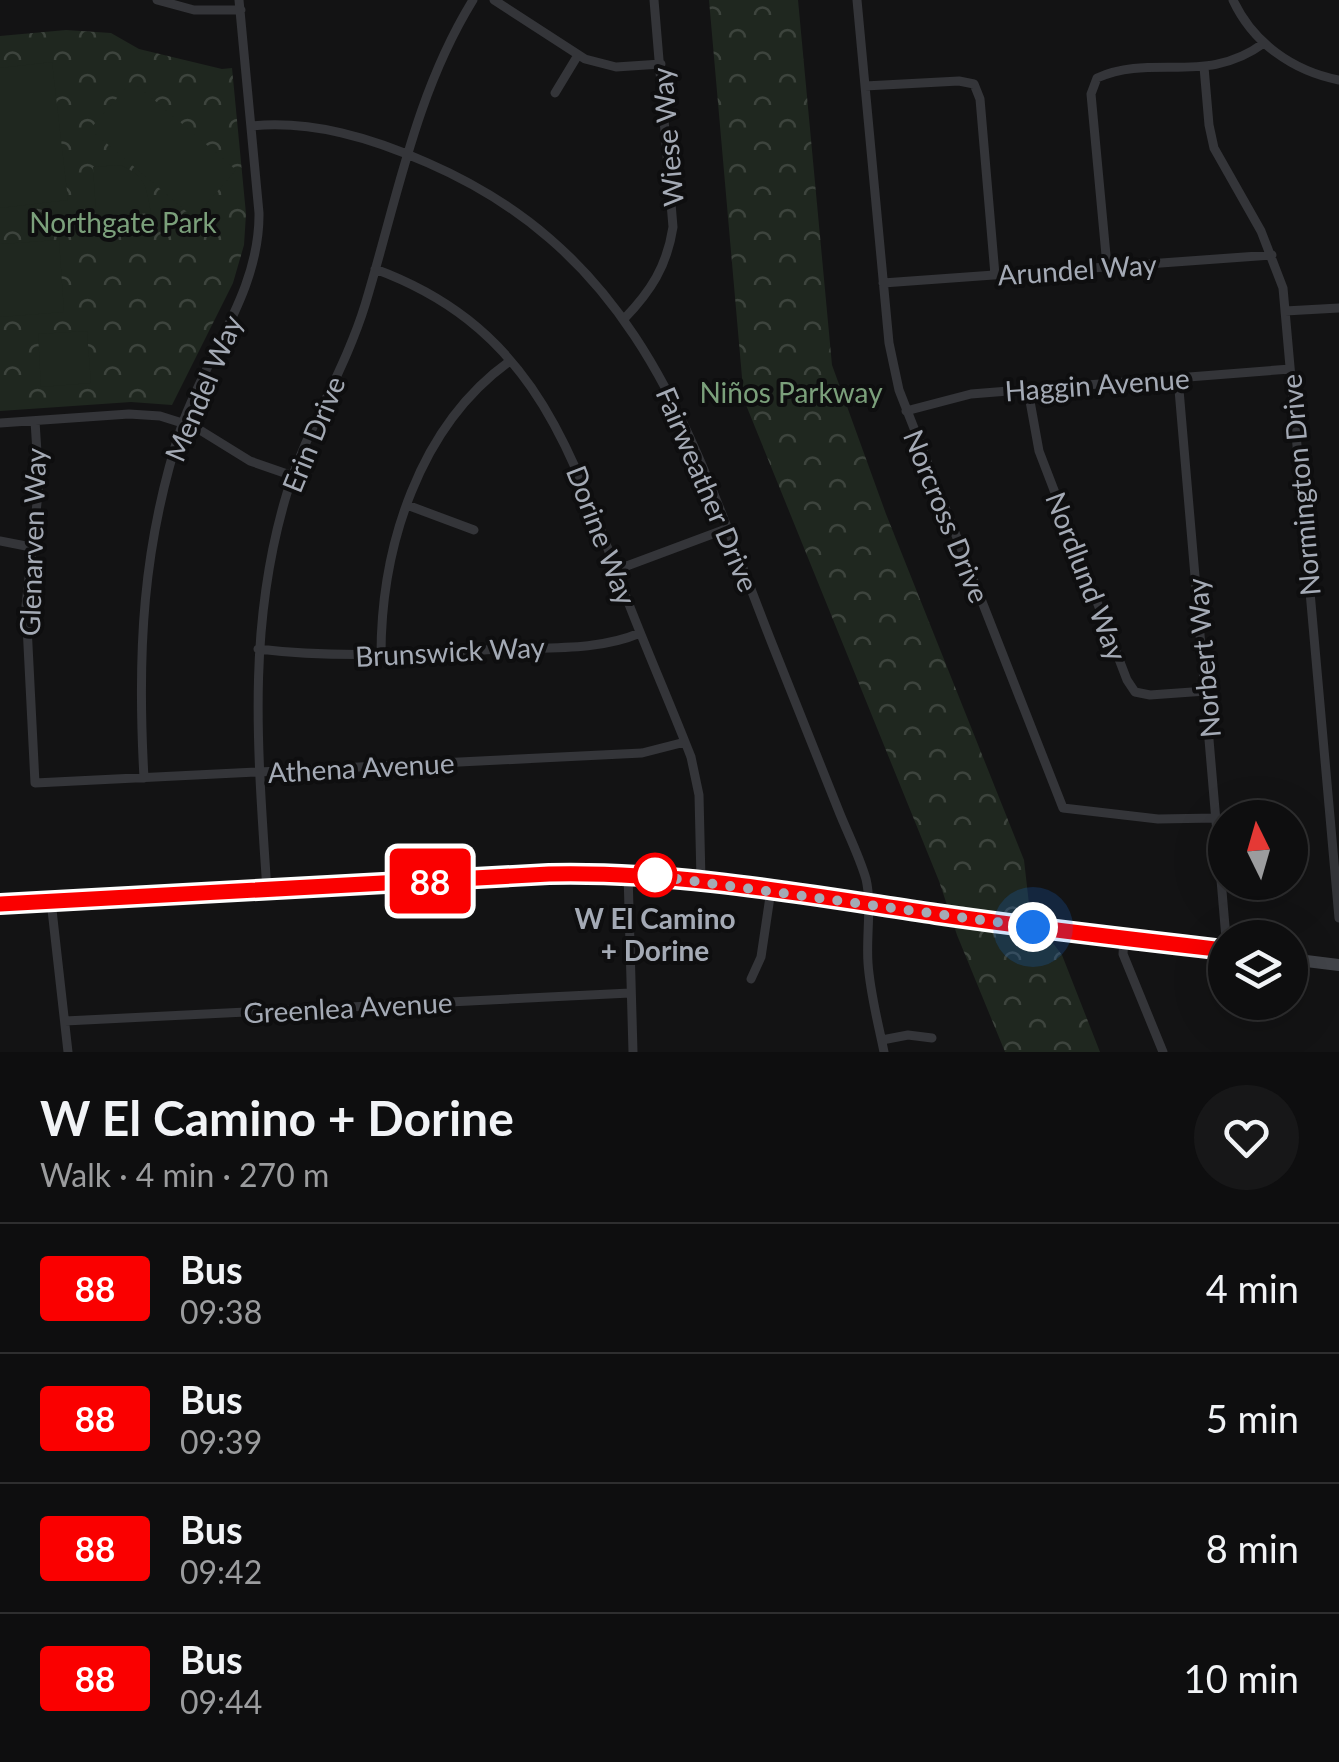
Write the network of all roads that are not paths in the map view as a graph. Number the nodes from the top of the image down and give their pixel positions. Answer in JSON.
{"nodes":[{"id":1,"x":157,"y":0,"type":"edge"},
{"id":2,"x":473,"y":0,"type":"edge"},
{"id":3,"x":494,"y":0,"type":"edge"},
{"id":4,"x":654,"y":0,"type":"edge"},
{"id":5,"x":857,"y":0,"type":"edge"},
{"id":6,"x":1232,"y":0,"type":"edge"},
{"id":7,"x":240,"y":5,"type":"edge"},
{"id":8,"x":1264,"y":42,"type":"junction"},
{"id":9,"x":578,"y":55,"type":"junction"},
{"id":10,"x":661,"y":64,"type":"junction"},
{"id":11,"x":1204,"y":67,"type":"junction"},
{"id":12,"x":1339,"y":80,"type":"edge"},
{"id":13,"x":866,"y":86,"type":"junction"},
{"id":14,"x":556,"y":93,"type":"dead end"},
{"id":15,"x":252,"y":126,"type":"junction"},
{"id":16,"x":407,"y":154,"type":"junction"},
{"id":17,"x":1272,"y":255,"type":"junction"},
{"id":18,"x":1107,"y":266,"type":"junction"},
{"id":19,"x":375,"y":269,"type":"junction"},
{"id":20,"x":994,"y":274,"type":"junction"},
{"id":21,"x":883,"y":282,"type":"junction"},
{"id":22,"x":1339,"y":308,"type":"edge"},
{"id":23,"x":1285,"y":311,"type":"junction"},
{"id":24,"x":624,"y":319,"type":"junction"},
{"id":25,"x":510,"y":361,"type":"junction"},
{"id":26,"x":1290,"y":369,"type":"junction"},
{"id":27,"x":1178,"y":378,"type":"junction"},
{"id":28,"x":1028,"y":390,"type":"junction"},
{"id":29,"x":906,"y":410,"type":"junction"},
{"id":30,"x":35,"y":421,"type":"junction"},
{"id":31,"x":0,"y":423,"type":"edge"},
{"id":32,"x":183,"y":423,"type":"junction"},
{"id":33,"x":293,"y":476,"type":"junction"},
{"id":34,"x":407,"y":506,"type":"junction"},
{"id":35,"x":726,"y":528,"type":"junction"},
{"id":36,"x":474,"y":530,"type":"dead end"},
{"id":37,"x":0,"y":541,"type":"edge"},
{"id":38,"x":31,"y":547,"type":"junction"},
{"id":39,"x":616,"y":570,"type":"junction"},
{"id":40,"x":640,"y":633,"type":"junction"},
{"id":41,"x":258,"y":649,"type":"junction"},
{"id":42,"x":381,"y":655,"type":"junction"},
{"id":43,"x":1206,"y":691,"type":"junction"},
{"id":44,"x":686,"y":742,"type":"junction"},
{"id":45,"x":259,"y":772,"type":"junction"},
{"id":46,"x":144,"y":778,"type":"junction"},
{"id":47,"x":35,"y":783,"type":"joint"},
{"id":48,"x":1215,"y":800,"type":"edge"},
{"id":49,"x":1208,"y":818,"type":"edge"},
{"id":50,"x":628,"y":874,"type":"junction"},
{"id":51,"x":701,"y":880,"type":"junction"},
{"id":52,"x":771,"y":890,"type":"junction"},
{"id":53,"x":267,"y":891,"type":"junction"},
{"id":54,"x":51,"y":901,"type":"junction"},
{"id":55,"x":0,"y":904,"type":"edge"},
{"id":56,"x":868,"y":904,"type":"junction"},
{"id":57,"x":1339,"y":918,"type":"edge"},
{"id":58,"x":1124,"y":938,"type":"junction"},
{"id":59,"x":1208,"y":948,"type":"edge"},
{"id":60,"x":1308,"y":961,"type":"edge"},
{"id":61,"x":1339,"y":965,"type":"edge"},
{"id":62,"x":750,"y":979,"type":"dead end"},
{"id":63,"x":630,"y":993,"type":"junction"},
{"id":64,"x":65,"y":1021,"type":"junction"},
{"id":65,"x":932,"y":1038,"type":"dead end"},
{"id":66,"x":882,"y":1040,"type":"junction"},
{"id":67,"x":68,"y":1052,"type":"edge"},
{"id":68,"x":634,"y":1052,"type":"edge"},
{"id":69,"x":884,"y":1052,"type":"edge"},
{"id":70,"x":1163,"y":1052,"type":"edge"}],
"edges":[{"from":1,"to":7,"type":"street"},
{"from":2,"to":16,"type":"street","name":"Erin Drive"},
{"from":3,"to":9,"type":"street"},
{"from":4,"to":10,"type":"street","name":"Wiese Way"},
{"from":5,"to":13,"type":"street","name":"Norcross Drive"},
{"from":6,"to":8,"type":"street"},
{"from":7,"to":15,"type":"street","name":"Mendel Way"},
{"from":8,"to":11,"type":"street"},
{"from":8,"to":12,"type":"street"},
{"from":9,"to":10,"type":"street"},
{"from":9,"to":14,"type":"street"},
{"from":10,"to":24,"type":"street","name":"Wiese Way"},
{"from":11,"to":17,"type":"street","name":"Normington Drive"},
{"from":11,"to":18,"type":"street"},
{"from":13,"to":20,"type":"street"},
{"from":13,"to":21,"type":"street","name":"Norcross Drive"},
{"from":15,"to":16,"type":"street","name":"Fairweather Drive"},
{"from":15,"to":32,"type":"street","name":"Mendel Way"},
{"from":16,"to":19,"type":"street","name":"Erin Drive"},
{"from":16,"to":24,"type":"street","name":"Fairweather Drive"},
{"from":17,"to":18,"type":"street","name":"Arundel Way"},
{"from":17,"to":23,"type":"street","name":"Normington Drive"},
{"from":18,"to":20,"type":"street","name":"Arundel Way"},
{"from":19,"to":25,"type":"street","name":"Dorine Way"},
{"from":19,"to":33,"type":"street","name":"Erin Drive"},
{"from":20,"to":21,"type":"street","name":"Arundel Way"},
{"from":21,"to":29,"type":"street","name":"Norcross Drive"},
{"from":22,"to":23,"type":"street"},
{"from":23,"to":26,"type":"street","name":"Normington Drive"},
{"from":24,"to":35,"type":"street","name":"Fairweather Drive"},
{"from":25,"to":34,"type":"street"},
{"from":25,"to":39,"type":"street","name":"Dorine Way"},
{"from":26,"to":27,"type":"street","name":"Haggin Avenue"},
{"from":26,"to":57,"type":"street","name":"Normington Drive"},
{"from":27,"to":28,"type":"street","name":"Haggin Avenue"},
{"from":27,"to":43,"type":"street","name":"Norbert Way"},
{"from":28,"to":29,"type":"street","name":"Haggin Avenue"},
{"from":28,"to":43,"type":"street","name":"Nordlund Way"},
{"from":29,"to":49,"type":"street","name":"Norcross Drive"},
{"from":30,"to":31,"type":"street"},
{"from":30,"to":32,"type":"street"},
{"from":30,"to":38,"type":"street","name":"Glenarven Way"},
{"from":32,"to":33,"type":"street"},
{"from":32,"to":46,"type":"street","name":"Mendel Way"},
{"from":33,"to":41,"type":"street","name":"Erin Drive"},
{"from":34,"to":36,"type":"street"},
{"from":34,"to":42,"type":"street"},
{"from":35,"to":39,"type":"street"},
{"from":35,"to":56,"type":"street","name":"Fairweather Drive"},
{"from":37,"to":38,"type":"street"},
{"from":38,"to":47,"type":"street","name":"Glenarven Way"},
{"from":39,"to":40,"type":"street","name":"Dorine Way"},
{"from":40,"to":42,"type":"street","name":"Brunswick Way"},
{"from":40,"to":44,"type":"street","name":"Dorine Way"},
{"from":41,"to":42,"type":"street","name":"Brunswick Way"},
{"from":41,"to":45,"type":"street","name":"Erin Drive"},
{"from":43,"to":48,"type":"street","name":"Norbert Way"},
{"from":44,"to":45,"type":"street","name":"Athena Avenue"},
{"from":44,"to":51,"type":"street","name":"Dorine Way"},
{"from":45,"to":46,"type":"street","name":"Athena Avenue"},
{"from":45,"to":53,"type":"street","name":"Erin Drive"},
{"from":46,"to":47,"type":"street","name":"Athena Avenue"},
{"from":50,"to":51,"type":"main road"},
{"from":50,"to":53,"type":"main road"},
{"from":50,"to":63,"type":"street"},
{"from":51,"to":52,"type":"main road"},
{"from":52,"to":56,"type":"main road"},
{"from":52,"to":62,"type":"street"},
{"from":53,"to":54,"type":"main road"},
{"from":54,"to":55,"type":"main road"},
{"from":54,"to":64,"type":"street"},
{"from":56,"to":58,"type":"main road"},
{"from":56,"to":66,"type":"street","name":"Fairweather Drive"},
{"from":58,"to":59,"type":"main road"},
{"from":58,"to":70,"type":"street"},
{"from":60,"to":61,"type":"main road"},
{"from":63,"to":64,"type":"street","name":"Greenlea Avenue"},
{"from":63,"to":68,"type":"street"},
{"from":64,"to":67,"type":"street"},
{"from":65,"to":66,"type":"street"},
{"from":66,"to":69,"type":"street","name":"Fairweather Drive"}]}
